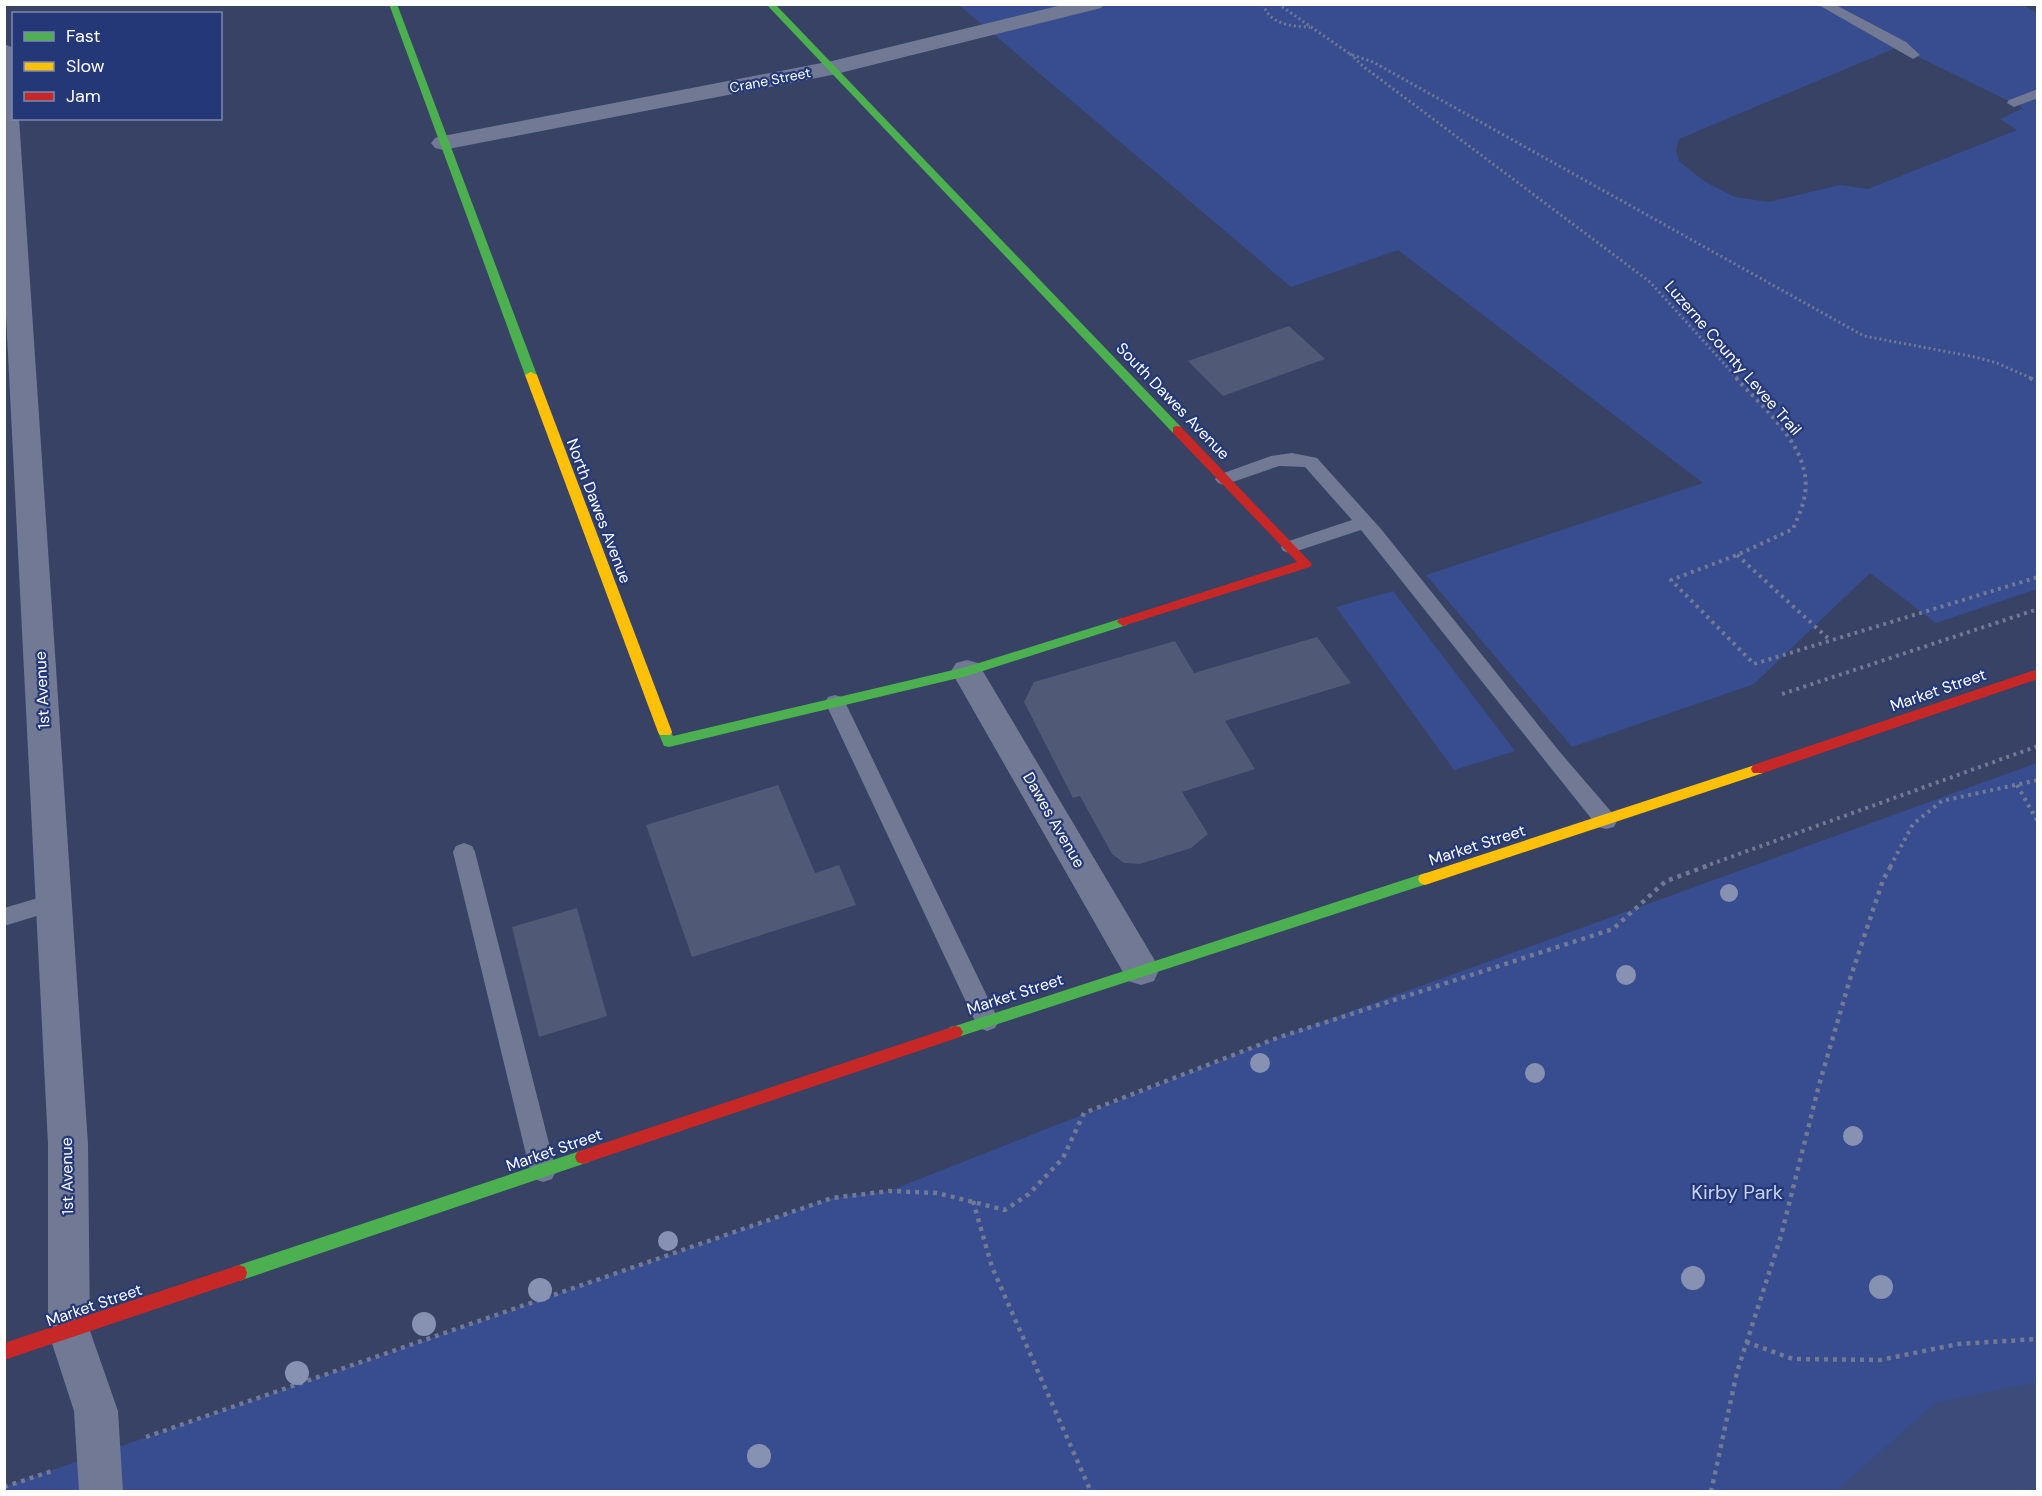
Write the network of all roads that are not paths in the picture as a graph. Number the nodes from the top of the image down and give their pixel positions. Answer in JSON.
{"nodes":[{"id":1,"x":393,"y":4,"type":"edge"},
{"id":2,"x":770,"y":4,"type":"edge"},
{"id":3,"x":1095,"y":4,"type":"edge"},
{"id":4,"x":1823,"y":4,"type":"edge"},
{"id":5,"x":4,"y":50,"type":"edge"},
{"id":6,"x":1912,"y":55,"type":"dead end"},
{"id":7,"x":832,"y":68,"type":"junction"},
{"id":8,"x":2037,"y":93,"type":"edge"},
{"id":9,"x":2014,"y":103,"type":"dead end"},
{"id":10,"x":443,"y":143,"type":"junction"},
{"id":11,"x":1224,"y":479,"type":"junction"},
{"id":12,"x":1364,"y":522,"type":"junction"},
{"id":13,"x":1290,"y":547,"type":"junction"},
{"id":14,"x":967,"y":671,"type":"junction"},
{"id":15,"x":2037,"y":674,"type":"edge"},
{"id":16,"x":836,"y":702,"type":"junction"},
{"id":17,"x":1606,"y":821,"type":"junction"},
{"id":18,"x":464,"y":852,"type":"dead end"},
{"id":19,"x":55,"y":902,"type":"junction"},
{"id":20,"x":4,"y":917,"type":"edge"},
{"id":21,"x":1141,"y":970,"type":"junction"},
{"id":22,"x":987,"y":1021,"type":"junction"},
{"id":23,"x":543,"y":1171,"type":"junction"},
{"id":24,"x":69,"y":1331,"type":"junction"},
{"id":25,"x":4,"y":1353,"type":"edge"},
{"id":26,"x":100,"y":1473,"type":"edge"}],
"edges":[{"from":1,"to":10,"type":"street","name":"North Dawes Avenue"},
{"from":2,"to":7,"type":"street","name":"South Dawes Avenue"},
{"from":3,"to":7,"type":"street","name":"Crane Street"},
{"from":4,"to":6,"type":"lane"},
{"from":5,"to":19,"type":"street","name":"1st Avenue"},
{"from":7,"to":10,"type":"street","name":"Crane Street"},
{"from":7,"to":11,"type":"street","name":"South Dawes Avenue"},
{"from":8,"to":9,"type":"lane"},
{"from":10,"to":16,"type":"street","name":"North Dawes Avenue"},
{"from":11,"to":12,"type":"lane"},
{"from":11,"to":13,"type":"street","name":"South Dawes Avenue"},
{"from":12,"to":13,"type":"lane"},
{"from":12,"to":17,"type":"lane"},
{"from":13,"to":14,"type":"street","name":"South Dawes Avenue"},
{"from":14,"to":16,"type":"street","name":"North Dawes Avenue"},
{"from":14,"to":21,"type":"street","name":"Dawes Avenue"},
{"from":15,"to":17,"type":"street","name":"Market Street"},
{"from":16,"to":22,"type":"lane"},
{"from":17,"to":21,"type":"street","name":"Market Street"},
{"from":18,"to":23,"type":"lane"},
{"from":19,"to":20,"type":"lane"},
{"from":19,"to":24,"type":"street","name":"1st Avenue"},
{"from":21,"to":22,"type":"street","name":"Market Street"},
{"from":22,"to":23,"type":"street","name":"Market Street"},
{"from":23,"to":24,"type":"street","name":"Market Street"},
{"from":24,"to":25,"type":"street","name":"Market Street"},
{"from":24,"to":26,"type":"street","name":"1st Avenue"}]}
